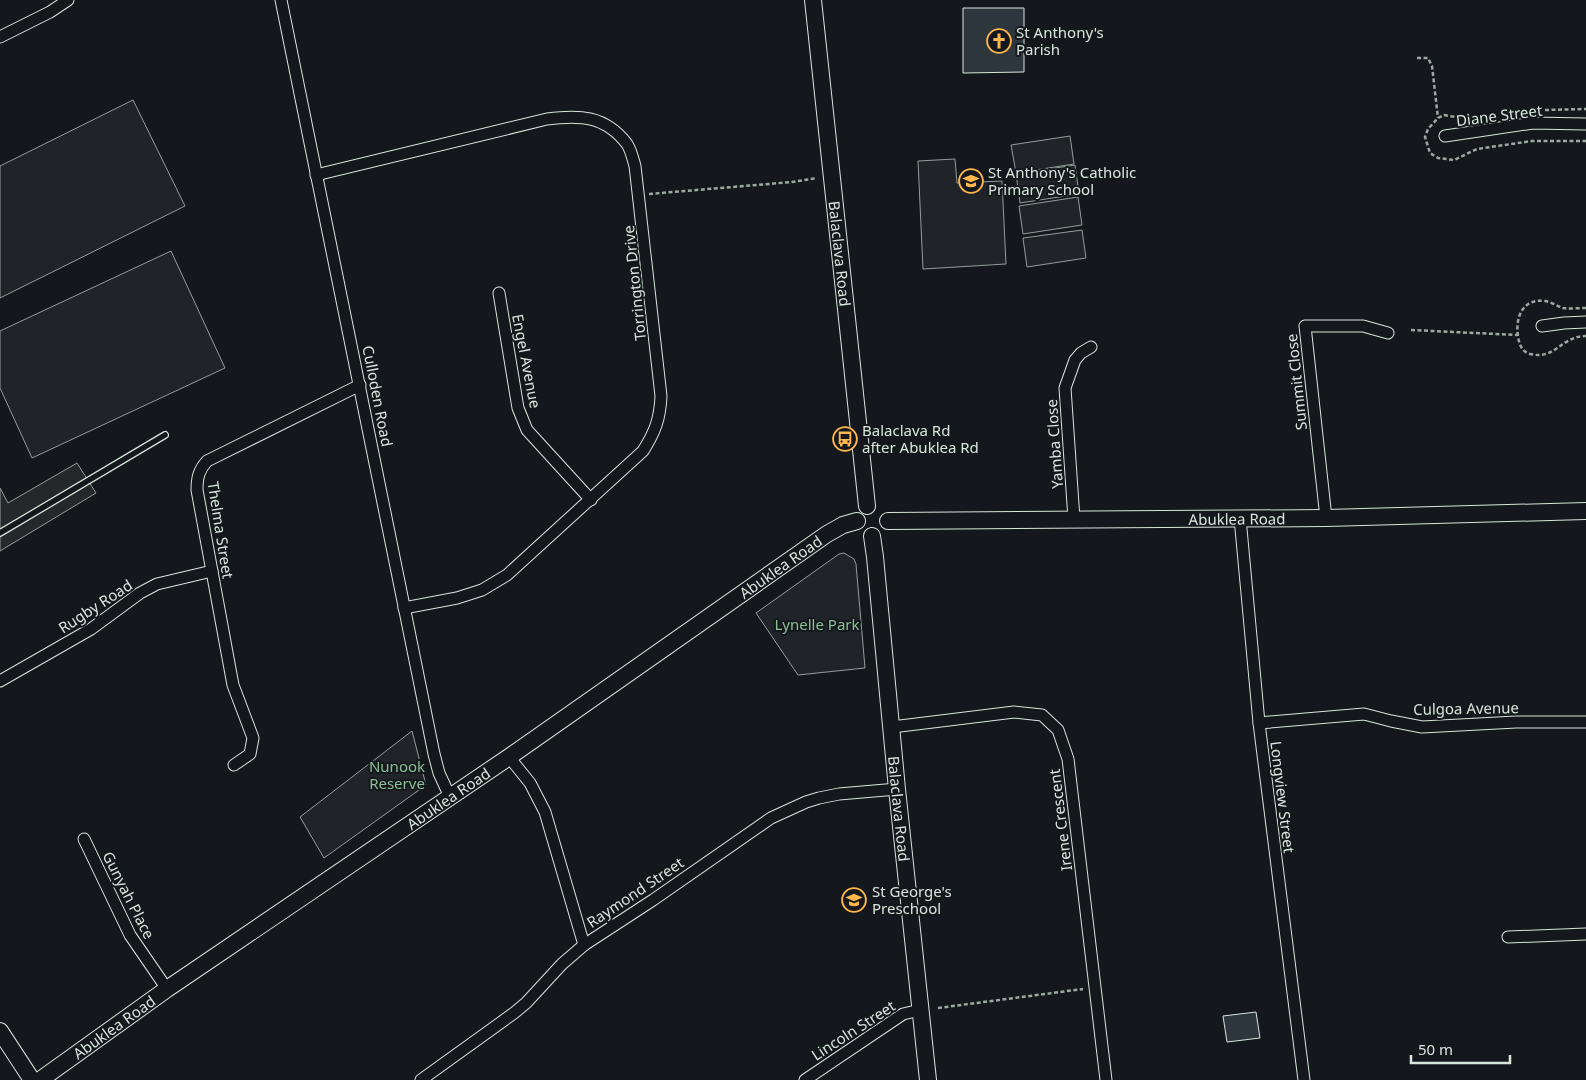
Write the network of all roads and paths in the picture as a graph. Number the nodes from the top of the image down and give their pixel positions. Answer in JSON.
{"nodes":[{"id":1,"x":68,"y":0,"type":"edge"},
{"id":2,"x":281,"y":0,"type":"edge"},
{"id":3,"x":813,"y":0,"type":"edge"},
{"id":4,"x":0,"y":37,"type":"edge"},
{"id":5,"x":1418,"y":58,"type":"dead end"},
{"id":6,"x":1586,"y":124,"type":"edge"},
{"id":7,"x":1446,"y":136,"type":"dead end"},
{"id":8,"x":1586,"y":141,"type":"edge"},
{"id":9,"x":316,"y":175,"type":"junction"},
{"id":10,"x":817,"y":178,"type":"dead end"},
{"id":11,"x":640,"y":195,"type":"junction"},
{"id":12,"x":499,"y":293,"type":"dead end"},
{"id":13,"x":1586,"y":308,"type":"edge"},
{"id":14,"x":1586,"y":322,"type":"edge"},
{"id":15,"x":1542,"y":326,"type":"dead end"},
{"id":16,"x":1411,"y":330,"type":"dead end"},
{"id":17,"x":1388,"y":333,"type":"dead end"},
{"id":18,"x":1517,"y":335,"type":"junction"},
{"id":19,"x":1586,"y":336,"type":"edge"},
{"id":20,"x":1091,"y":347,"type":"dead end"},
{"id":21,"x":360,"y":385,"type":"junction"},
{"id":22,"x":166,"y":435,"type":"dead end"},
{"id":23,"x":591,"y":500,"type":"junction"},
{"id":24,"x":867,"y":506,"type":"junction"},
{"id":25,"x":1586,"y":511,"type":"edge"},
{"id":26,"x":1240,"y":518,"type":"junction"},
{"id":27,"x":1326,"y":518,"type":"junction"},
{"id":28,"x":1074,"y":520,"type":"junction"},
{"id":29,"x":857,"y":521,"type":"junction"},
{"id":30,"x":888,"y":521,"type":"junction"},
{"id":31,"x":0,"y":532,"type":"edge"},
{"id":32,"x":872,"y":536,"type":"junction"},
{"id":33,"x":212,"y":570,"type":"junction"},
{"id":34,"x":404,"y":608,"type":"junction"},
{"id":35,"x":0,"y":681,"type":"edge"},
{"id":36,"x":1586,"y":722,"type":"edge"},
{"id":37,"x":1259,"y":723,"type":"junction"},
{"id":38,"x":892,"y":727,"type":"junction"},
{"id":39,"x":509,"y":757,"type":"junction"},
{"id":40,"x":234,"y":765,"type":"dead end"},
{"id":41,"x":897,"y":789,"type":"junction"},
{"id":42,"x":450,"y":796,"type":"junction"},
{"id":43,"x":84,"y":839,"type":"dead end"},
{"id":44,"x":1586,"y":934,"type":"edge"},
{"id":45,"x":1508,"y":937,"type":"dead end"},
{"id":46,"x":584,"y":945,"type":"junction"},
{"id":47,"x":1095,"y":988,"type":"junction"},
{"id":48,"x":167,"y":989,"type":"junction"},
{"id":49,"x":938,"y":1008,"type":"dead end"},
{"id":50,"x":920,"y":1010,"type":"junction"},
{"id":51,"x":0,"y":1031,"type":"edge"},
{"id":52,"x":32,"y":1080,"type":"edge"},
{"id":53,"x":40,"y":1080,"type":"edge"},
{"id":54,"x":421,"y":1080,"type":"edge"},
{"id":55,"x":805,"y":1080,"type":"edge"},
{"id":56,"x":928,"y":1080,"type":"edge"},
{"id":57,"x":1106,"y":1080,"type":"edge"},
{"id":58,"x":1304,"y":1080,"type":"edge"}],
"edges":[{"from":1,"to":4,"type":"street"},
{"from":2,"to":9,"type":"street","name":"Culloden Road"},
{"from":3,"to":24,"type":"street","name":"Balaclava Road"},
{"from":5,"to":8,"type":"path"},
{"from":6,"to":7,"type":"street","name":"Diane Street"},
{"from":9,"to":11,"type":"street","name":"Torrington Drive"},
{"from":9,"to":21,"type":"street","name":"Culloden Road"},
{"from":10,"to":11,"type":"path"},
{"from":11,"to":23,"type":"street","name":"Torrington Drive"},
{"from":12,"to":23,"type":"street","name":"Engel Avenue"},
{"from":13,"to":18,"type":"path"},
{"from":14,"to":15,"type":"street"},
{"from":16,"to":18,"type":"path"},
{"from":17,"to":27,"type":"street","name":"Summit Close"},
{"from":18,"to":19,"type":"path"},
{"from":20,"to":28,"type":"street","name":"Yamba Close"},
{"from":21,"to":33,"type":"street","name":"Thelma Street"},
{"from":21,"to":34,"type":"street","name":"Culloden Road"},
{"from":22,"to":31,"type":"lane"},
{"from":23,"to":34,"type":"street","name":"Torrington Drive"},
{"from":24,"to":29,"type":"street"},
{"from":24,"to":30,"type":"street"},
{"from":25,"to":27,"type":"street","name":"Abuklea Road"},
{"from":26,"to":27,"type":"street","name":"Abuklea Road"},
{"from":26,"to":28,"type":"street","name":"Abuklea Road"},
{"from":26,"to":37,"type":"street","name":"Longview Street"},
{"from":28,"to":30,"type":"street","name":"Abuklea Road"},
{"from":29,"to":32,"type":"street"},
{"from":29,"to":39,"type":"street","name":"Abuklea Road"},
{"from":30,"to":32,"type":"street"},
{"from":32,"to":38,"type":"street","name":"Balaclava Road"},
{"from":33,"to":35,"type":"street","name":"Rugby Road"},
{"from":33,"to":40,"type":"street","name":"Thelma Street"},
{"from":34,"to":42,"type":"street","name":"Culloden Road"},
{"from":36,"to":37,"type":"street","name":"Culgoa Avenue"},
{"from":37,"to":58,"type":"street","name":"Longview Street"},
{"from":38,"to":41,"type":"street","name":"Balaclava Road"},
{"from":38,"to":47,"type":"street","name":"Irene Crescent"},
{"from":39,"to":42,"type":"street","name":"Abuklea Road"},
{"from":39,"to":46,"type":"street"},
{"from":41,"to":46,"type":"street","name":"Raymond Street"},
{"from":41,"to":50,"type":"street","name":"Balaclava Road"},
{"from":42,"to":48,"type":"street","name":"Abuklea Road"},
{"from":43,"to":48,"type":"street","name":"Gunyah Place"},
{"from":44,"to":45,"type":"street"},
{"from":46,"to":54,"type":"street","name":"Raymond Street"},
{"from":47,"to":49,"type":"path"},
{"from":47,"to":57,"type":"street","name":"Irene Crescent"},
{"from":48,"to":53,"type":"street","name":"Abuklea Road"},
{"from":50,"to":55,"type":"street","name":"Lincoln Street"},
{"from":50,"to":56,"type":"street","name":"Balaclava Road"},
{"from":51,"to":52,"type":"street"}]}
